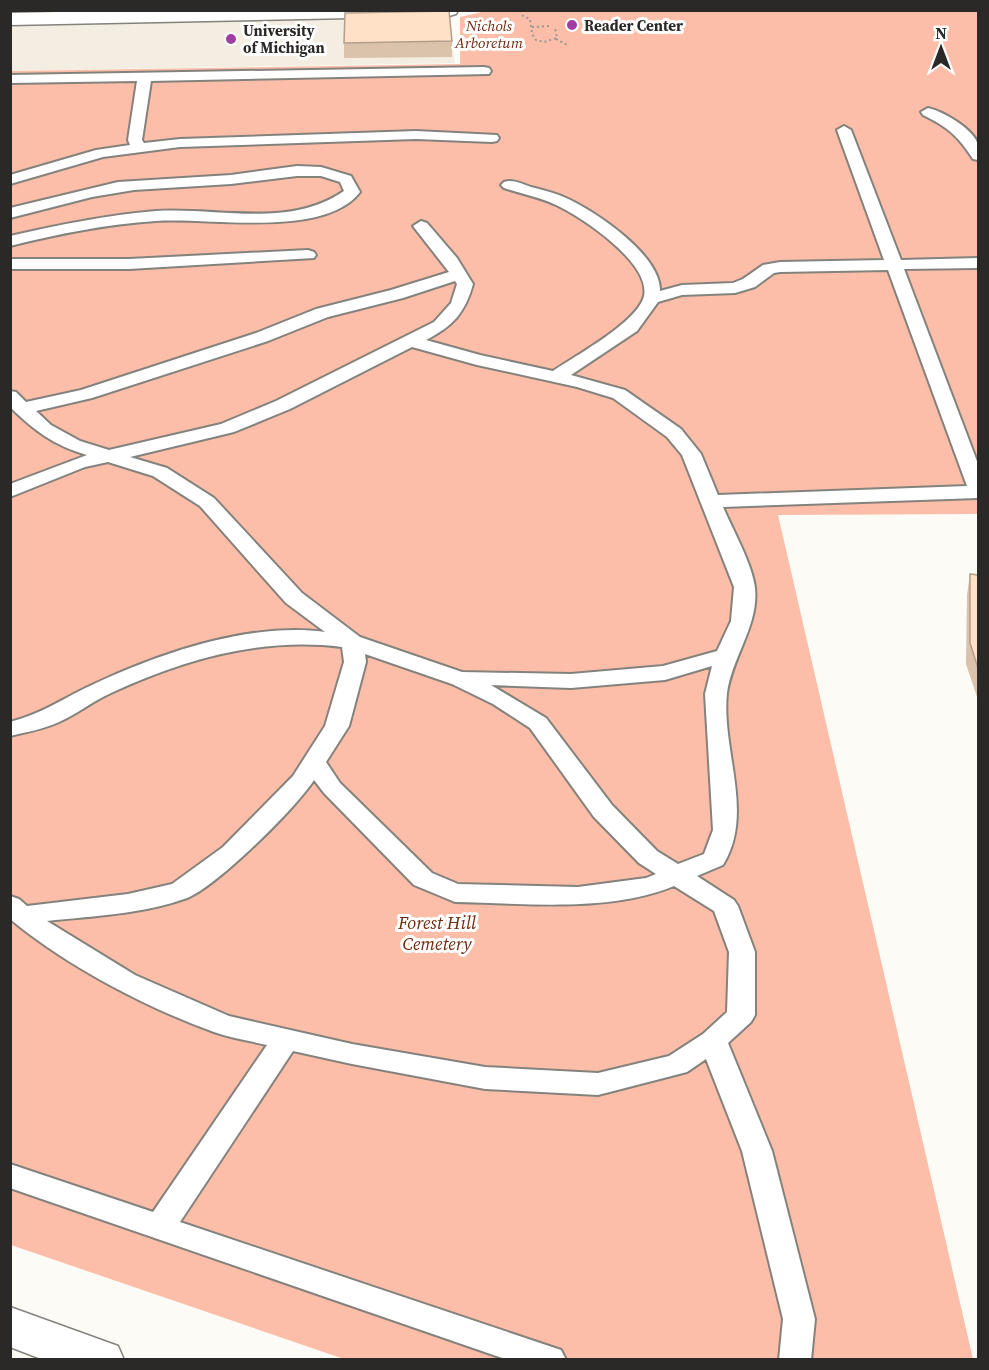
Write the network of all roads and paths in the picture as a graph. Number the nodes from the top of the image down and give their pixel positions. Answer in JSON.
{"nodes":[{"id":1,"x":448,"y":10,"type":"edge"},
{"id":2,"x":520,"y":10,"type":"edge"},
{"id":3,"x":975,"y":10,"type":"edge"},
{"id":4,"x":978,"y":14,"type":"edge"},
{"id":5,"x":10,"y":19,"type":"edge"},
{"id":6,"x":532,"y":27,"type":"junction"},
{"id":7,"x":555,"y":39,"type":"junction"},
{"id":8,"x":569,"y":46,"type":"dead end"},
{"id":9,"x":484,"y":71,"type":"dead end"},
{"id":10,"x":145,"y":76,"type":"junction"},
{"id":11,"x":10,"y":79,"type":"edge"},
{"id":12,"x":928,"y":112,"type":"dead end"},
{"id":13,"x":844,"y":130,"type":"dead end"},
{"id":14,"x":492,"y":138,"type":"dead end"},
{"id":15,"x":139,"y":147,"type":"junction"},
{"id":16,"x":978,"y":156,"type":"edge"},
{"id":17,"x":10,"y":180,"type":"edge"},
{"id":18,"x":509,"y":185,"type":"dead end"},
{"id":19,"x":10,"y":213,"type":"edge"},
{"id":20,"x":421,"y":226,"type":"dead end"},
{"id":21,"x":10,"y":242,"type":"edge"},
{"id":22,"x":308,"y":255,"type":"dead end"},
{"id":23,"x":978,"y":263,"type":"edge"},
{"id":24,"x":10,"y":264,"type":"edge"},
{"id":25,"x":894,"y":265,"type":"junction"},
{"id":26,"x":459,"y":274,"type":"junction"},
{"id":27,"x":652,"y":298,"type":"junction"},
{"id":28,"x":411,"y":341,"type":"junction"},
{"id":29,"x":557,"y":376,"type":"junction"},
{"id":30,"x":17,"y":402,"type":"edge"},
{"id":31,"x":112,"y":456,"type":"junction"},
{"id":32,"x":10,"y":491,"type":"edge"},
{"id":33,"x":978,"y":491,"type":"edge"},
{"id":34,"x":711,"y":501,"type":"junction"},
{"id":35,"x":352,"y":642,"type":"junction"},
{"id":36,"x":726,"y":655,"type":"junction"},
{"id":37,"x":460,"y":679,"type":"junction"},
{"id":38,"x":10,"y":729,"type":"edge"},
{"id":39,"x":314,"y":763,"type":"junction"},
{"id":40,"x":676,"y":875,"type":"junction"},
{"id":41,"x":17,"y":910,"type":"edge"},
{"id":42,"x":286,"y":1039,"type":"junction"},
{"id":43,"x":713,"y":1041,"type":"junction"},
{"id":44,"x":10,"y":1176,"type":"edge"},
{"id":45,"x":160,"y":1227,"type":"junction"},
{"id":46,"x":10,"y":1326,"type":"edge"},
{"id":47,"x":101,"y":1359,"type":"edge"},
{"id":48,"x":550,"y":1359,"type":"edge"},
{"id":49,"x":795,"y":1359,"type":"edge"}],
"edges":[{"from":1,"to":5,"type":"street"},
{"from":2,"to":6,"type":"path"},
{"from":3,"to":4,"type":"path"},
{"from":6,"to":7,"type":"path"},
{"from":6,"to":7,"type":"path"},
{"from":7,"to":8,"type":"path"},
{"from":9,"to":10,"type":"lane"},
{"from":10,"to":11,"type":"lane"},
{"from":10,"to":15,"type":"lane"},
{"from":12,"to":16,"type":"lane"},
{"from":13,"to":25,"type":"lane"},
{"from":14,"to":15,"type":"lane"},
{"from":15,"to":17,"type":"lane"},
{"from":18,"to":27,"type":"lane"},
{"from":19,"to":21,"type":"lane"},
{"from":20,"to":26,"type":"lane"},
{"from":22,"to":24,"type":"lane"},
{"from":23,"to":25,"type":"lane"},
{"from":25,"to":27,"type":"lane"},
{"from":25,"to":33,"type":"lane"},
{"from":26,"to":28,"type":"lane"},
{"from":26,"to":30,"type":"lane"},
{"from":27,"to":29,"type":"lane"},
{"from":28,"to":29,"type":"lane"},
{"from":28,"to":31,"type":"lane"},
{"from":29,"to":34,"type":"lane"},
{"from":30,"to":31,"type":"lane"},
{"from":31,"to":32,"type":"lane"},
{"from":31,"to":35,"type":"lane"},
{"from":33,"to":34,"type":"lane"},
{"from":34,"to":36,"type":"lane"},
{"from":35,"to":37,"type":"lane"},
{"from":35,"to":38,"type":"lane"},
{"from":35,"to":39,"type":"lane"},
{"from":36,"to":37,"type":"lane"},
{"from":36,"to":40,"type":"lane"},
{"from":37,"to":40,"type":"lane"},
{"from":39,"to":40,"type":"lane"},
{"from":39,"to":41,"type":"lane"},
{"from":40,"to":43,"type":"lane"},
{"from":41,"to":42,"type":"lane"},
{"from":42,"to":43,"type":"lane"},
{"from":42,"to":45,"type":"lane"},
{"from":43,"to":49,"type":"lane"},
{"from":44,"to":45,"type":"lane"},
{"from":45,"to":48,"type":"lane"},
{"from":46,"to":47,"type":"street"}]}
